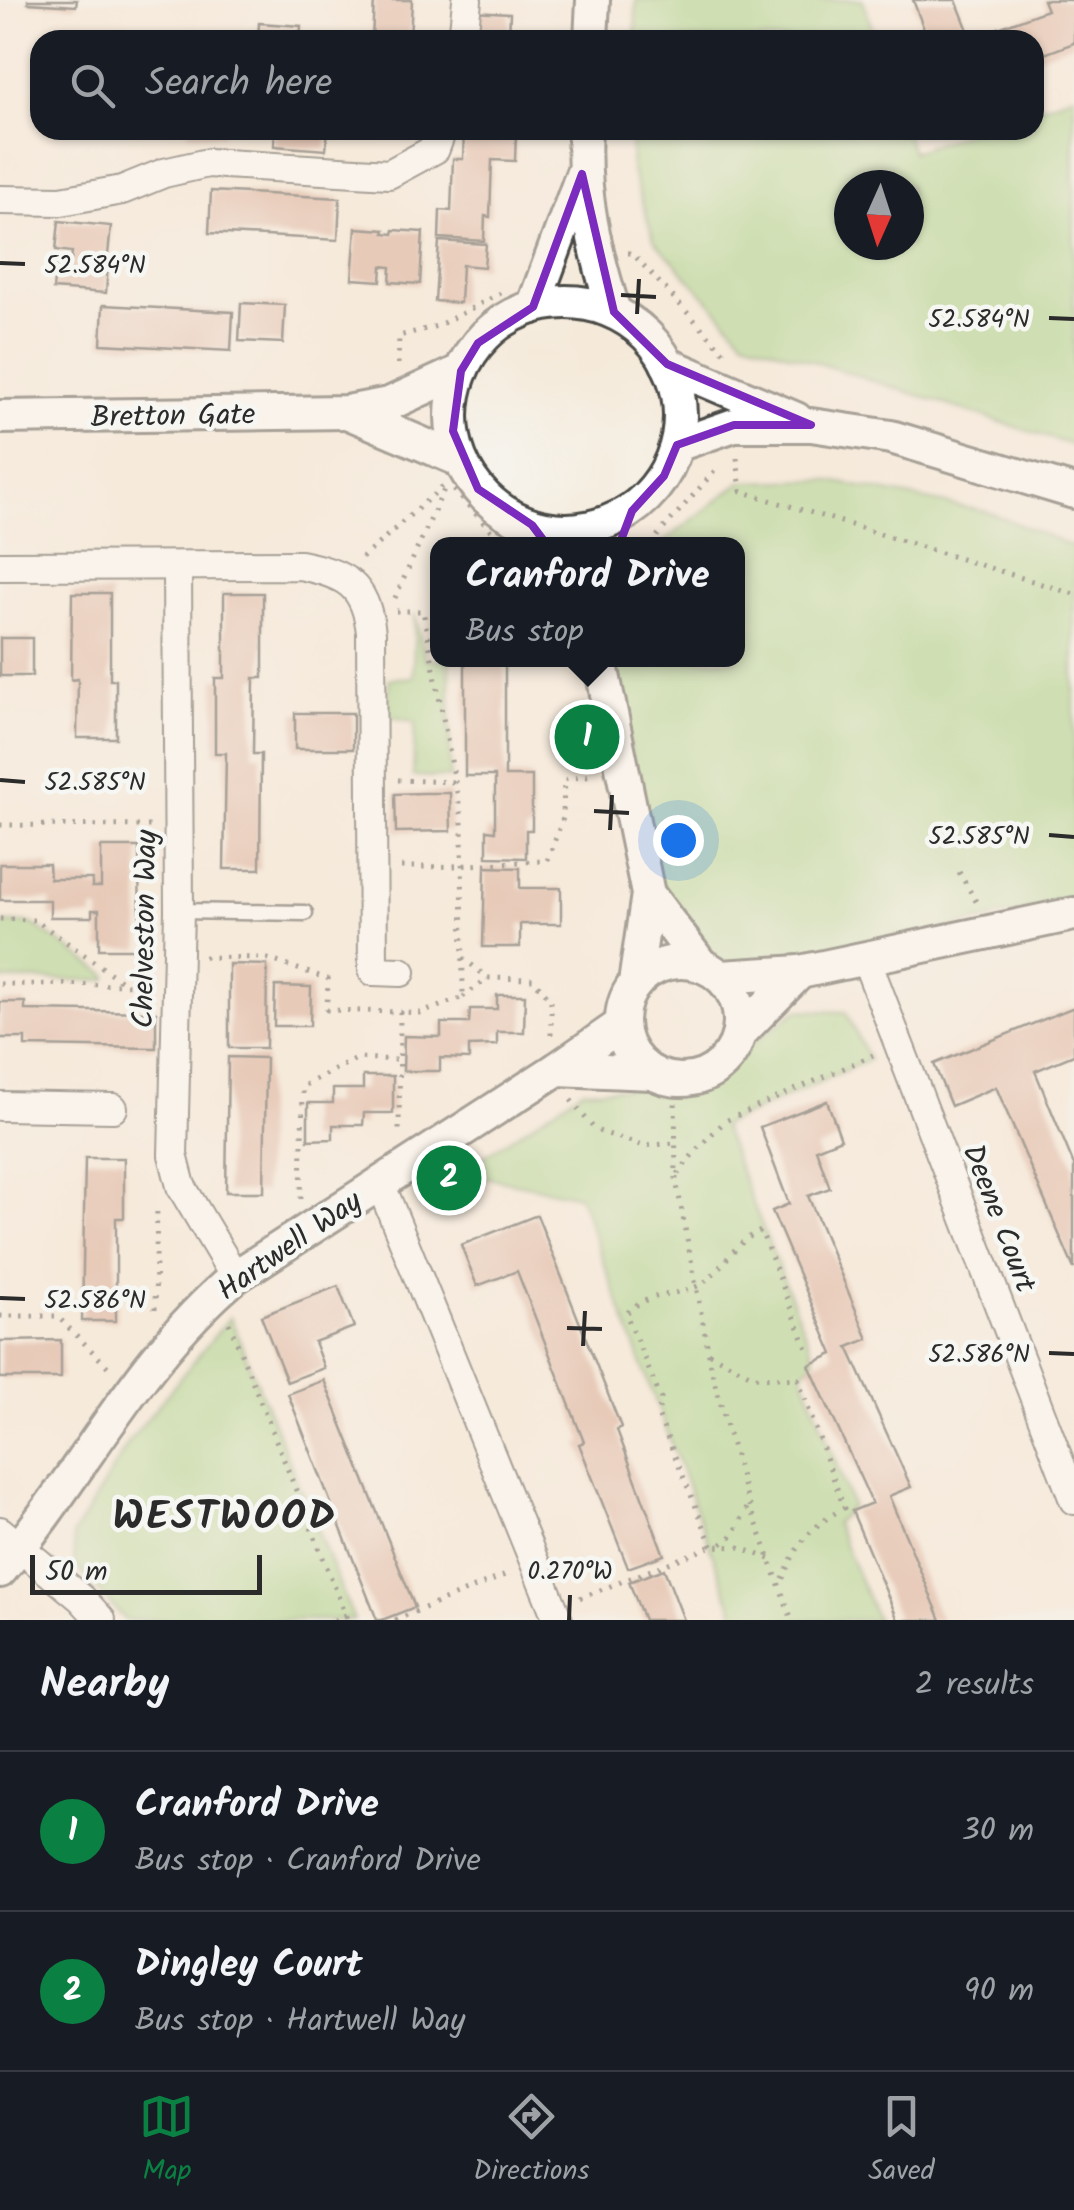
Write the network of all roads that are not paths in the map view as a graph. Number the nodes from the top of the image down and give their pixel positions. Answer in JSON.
{"nodes":[{"id":1,"x":466,"y":0,"type":"edge"},
{"id":2,"x":593,"y":0,"type":"edge"},
{"id":3,"x":464,"y":30,"type":"edge"},
{"id":4,"x":591,"y":30,"type":"edge"},
{"id":5,"x":438,"y":140,"type":"edge"},
{"id":6,"x":584,"y":140,"type":"edge"},
{"id":7,"x":582,"y":174,"type":"junction"},
{"id":8,"x":0,"y":200,"type":"edge"},
{"id":9,"x":521,"y":297,"type":"junction"},
{"id":10,"x":614,"y":312,"type":"junction"},
{"id":11,"x":667,"y":364,"type":"junction"},
{"id":12,"x":461,"y":371,"type":"junction"},
{"id":13,"x":347,"y":412,"type":"junction"},
{"id":14,"x":0,"y":417,"type":"edge"},
{"id":15,"x":811,"y":426,"type":"junction"},
{"id":16,"x":677,"y":445,"type":"junction"},
{"id":17,"x":454,"y":472,"type":"junction"},
{"id":18,"x":1073,"y":492,"type":"edge"},
{"id":19,"x":632,"y":511,"type":"junction"},
{"id":20,"x":528,"y":537,"type":"edge"},
{"id":21,"x":533,"y":537,"type":"edge"},
{"id":22,"x":620,"y":537,"type":"edge"},
{"id":23,"x":0,"y":566,"type":"edge"},
{"id":24,"x":176,"y":566,"type":"junction"},
{"id":25,"x":601,"y":667,"type":"edge"},
{"id":26,"x":648,"y":894,"type":"junction"},
{"id":27,"x":179,"y":911,"type":"junction"},
{"id":28,"x":305,"y":913,"type":"dead end"},
{"id":29,"x":1074,"y":914,"type":"edge"},
{"id":30,"x":866,"y":959,"type":"junction"},
{"id":31,"x":712,"y":971,"type":"junction"},
{"id":32,"x":402,"y":972,"type":"dead end"},
{"id":33,"x":800,"y":972,"type":"junction"},
{"id":34,"x":635,"y":984,"type":"junction"},
{"id":35,"x":622,"y":1024,"type":"junction"},
{"id":36,"x":740,"y":1033,"type":"junction"},
{"id":37,"x":554,"y":1071,"type":"junction"},
{"id":38,"x":664,"y":1077,"type":"junction"},
{"id":39,"x":0,"y":1106,"type":"edge"},
{"id":40,"x":112,"y":1108,"type":"dead end"},
{"id":41,"x":380,"y":1183,"type":"junction"},
{"id":42,"x":225,"y":1285,"type":"junction"},
{"id":43,"x":1074,"y":1500,"type":"edge"},
{"id":44,"x":6,"y":1551,"type":"edge"},
{"id":45,"x":556,"y":1614,"type":"edge"},
{"id":46,"x":101,"y":1620,"type":"edge"}],
"edges":[{"from":1,"to":3,"type":"street"},
{"from":2,"to":4,"type":"street"},
{"from":5,"to":8,"type":"street"},
{"from":6,"to":7,"type":"street"},
{"from":7,"to":9,"type":"street"},
{"from":7,"to":10,"type":"street"},
{"from":9,"to":10,"type":"street"},
{"from":9,"to":12,"type":"street"},
{"from":10,"to":11,"type":"street"},
{"from":11,"to":15,"type":"street"},
{"from":11,"to":16,"type":"street"},
{"from":12,"to":13,"type":"street","name":"Bretton Gate"},
{"from":12,"to":17,"type":"street"},
{"from":13,"to":14,"type":"street","name":"Bretton Gate"},
{"from":13,"to":17,"type":"street","name":"Bretton Gate"},
{"from":15,"to":16,"type":"street"},
{"from":15,"to":18,"type":"street"},
{"from":16,"to":19,"type":"street"},
{"from":17,"to":20,"type":"street"},
{"from":19,"to":21,"type":"street"},
{"from":19,"to":22,"type":"street"},
{"from":23,"to":24,"type":"street"},
{"from":24,"to":27,"type":"street","name":"Chelveston Way"},
{"from":24,"to":32,"type":"street"},
{"from":25,"to":26,"type":"street"},
{"from":26,"to":31,"type":"street"},
{"from":26,"to":34,"type":"street"},
{"from":27,"to":28,"type":"lane"},
{"from":27,"to":42,"type":"street","name":"Chelveston Way"},
{"from":29,"to":30,"type":"street"},
{"from":30,"to":33,"type":"street"},
{"from":30,"to":43,"type":"street","name":"Deene Court"},
{"from":31,"to":33,"type":"street"},
{"from":31,"to":34,"type":"street"},
{"from":31,"to":36,"type":"street"},
{"from":33,"to":36,"type":"street"},
{"from":34,"to":35,"type":"street"},
{"from":35,"to":37,"type":"street","name":"Hartwell Way"},
{"from":35,"to":38,"type":"street"},
{"from":36,"to":38,"type":"street"},
{"from":37,"to":38,"type":"street"},
{"from":37,"to":41,"type":"street","name":"Hartwell Way"},
{"from":39,"to":40,"type":"street"},
{"from":41,"to":42,"type":"street","name":"Hartwell Way"},
{"from":41,"to":45,"type":"street"},
{"from":42,"to":44,"type":"street","name":"Hartwell Way"},
{"from":44,"to":46,"type":"street"}]}
